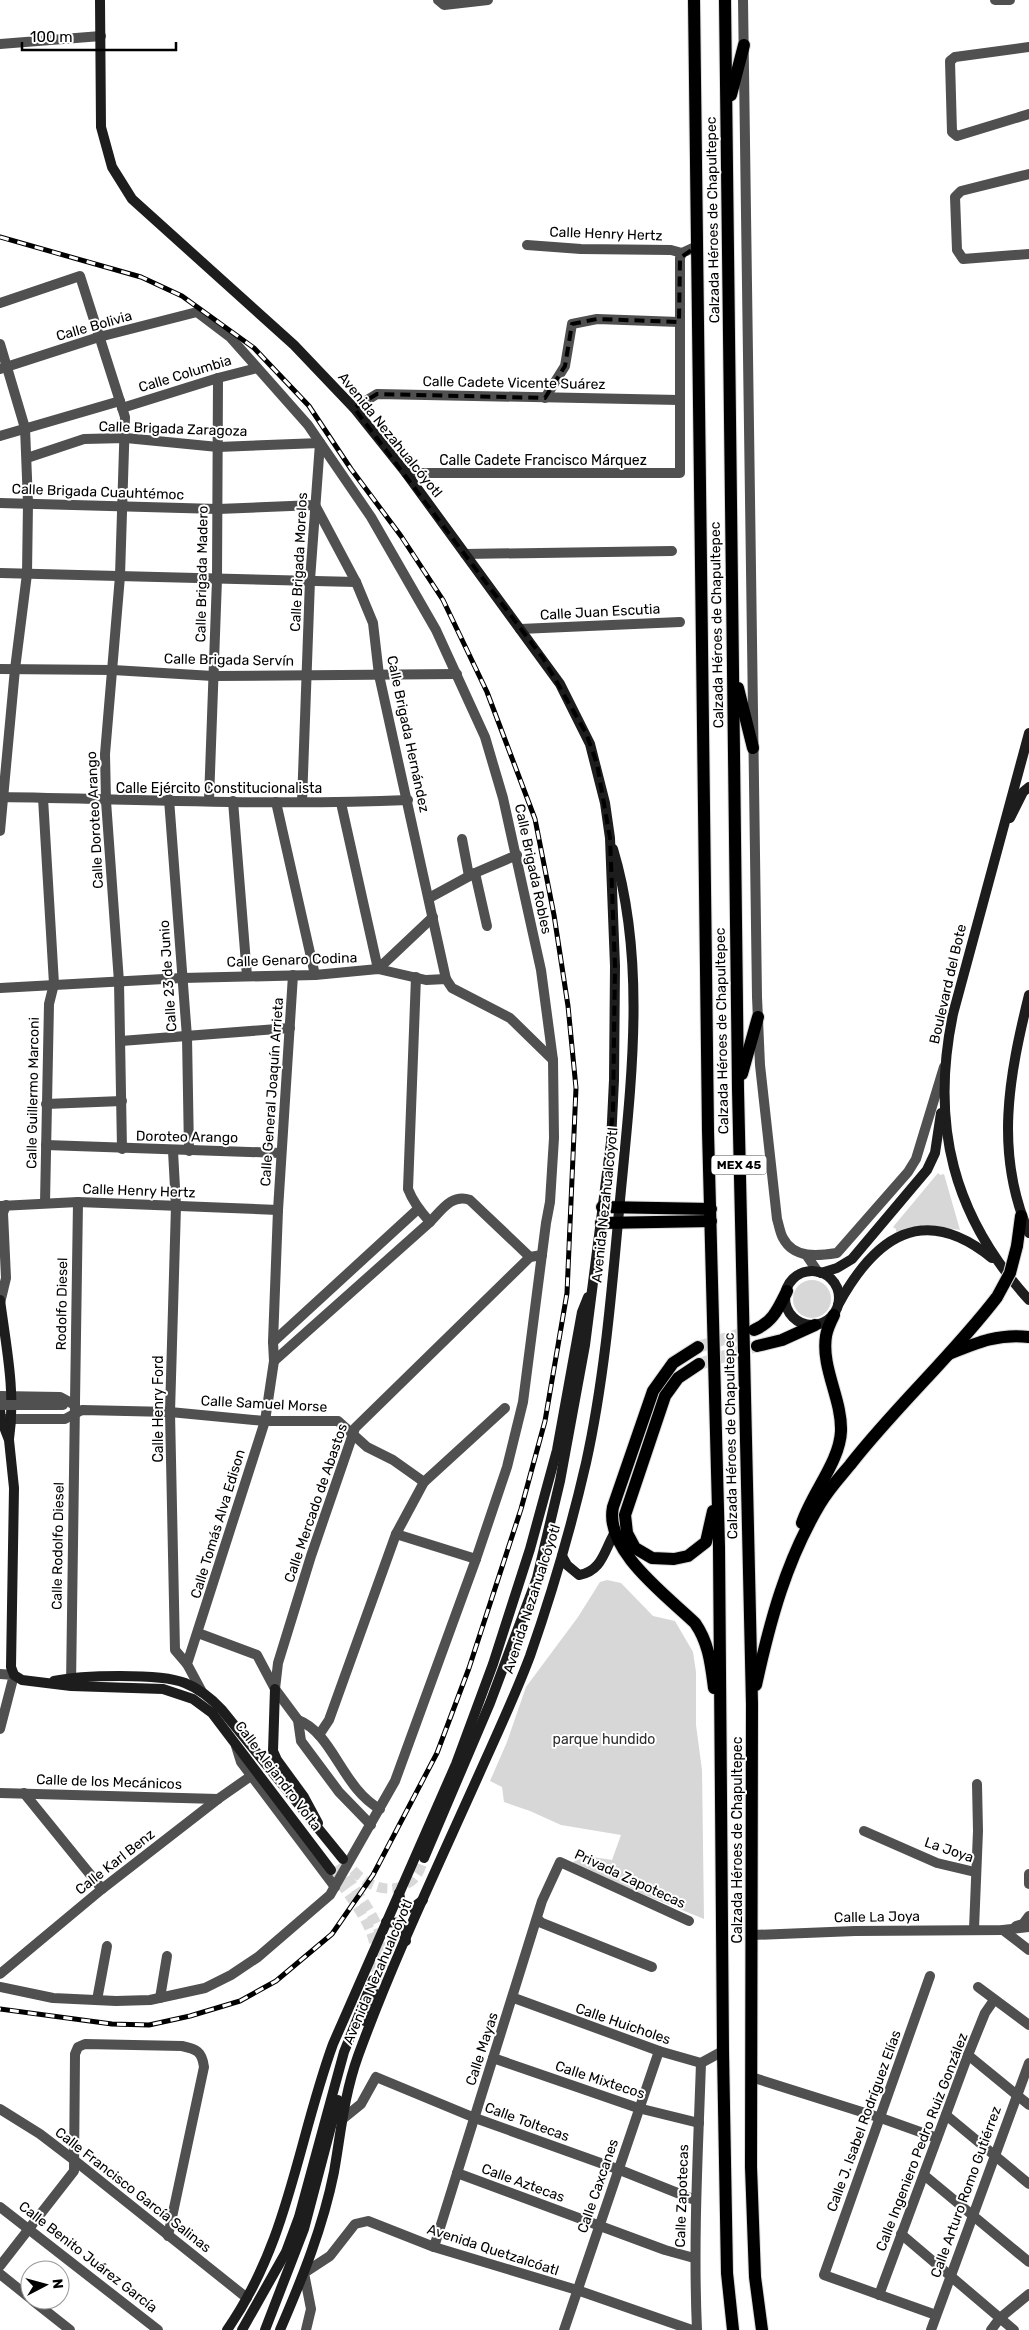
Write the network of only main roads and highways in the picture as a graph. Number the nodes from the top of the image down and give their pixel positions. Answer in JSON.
{"nodes":[{"id":1,"x":100,"y":0,"type":"edge"},
{"id":2,"x":694,"y":0,"type":"edge"},
{"id":3,"x":726,"y":0,"type":"edge"},
{"id":4,"x":744,"y":45,"type":"road end"},
{"id":5,"x":727,"y":112,"type":"junction"},
{"id":6,"x":732,"y":666,"type":"junction"},
{"id":7,"x":1029,"y":733,"type":"edge"},
{"id":8,"x":753,"y":748,"type":"road end"},
{"id":9,"x":1029,"y":787,"type":"edge"},
{"id":10,"x":610,"y":838,"type":"junction"},
{"id":11,"x":999,"y":840,"type":"junction"},
{"id":12,"x":1029,"y":996,"type":"edge"},
{"id":13,"x":758,"y":1017,"type":"road end"},
{"id":14,"x":738,"y":1089,"type":"junction"},
{"id":15,"x":944,"y":1095,"type":"junction"},
{"id":16,"x":602,"y":1207,"type":"junction"},
{"id":17,"x":619,"y":1208,"type":"junction"},
{"id":18,"x":711,"y":1215,"type":"junction"},
{"id":19,"x":1021,"y":1216,"type":"junction"},
{"id":20,"x":601,"y":1223,"type":"junction"},
{"id":21,"x":618,"y":1224,"type":"junction"},
{"id":22,"x":1029,"y":1233,"type":"edge"},
{"id":23,"x":595,"y":1262,"type":"junction"},
{"id":24,"x":614,"y":1264,"type":"junction"},
{"id":25,"x":998,"y":1264,"type":"junction"},
{"id":26,"x":820,"y":1272,"type":"junction"},
{"id":27,"x":787,"y":1290,"type":"junction"},
{"id":28,"x":591,"y":1292,"type":"junction"},
{"id":29,"x":1029,"y":1300,"type":"edge"},
{"id":30,"x":0,"y":1301,"type":"edge"},
{"id":31,"x":836,"y":1310,"type":"junction"},
{"id":32,"x":815,"y":1325,"type":"junction"},
{"id":33,"x":754,"y":1330,"type":"tunnel mouth"},
{"id":34,"x":1029,"y":1337,"type":"edge"},
{"id":35,"x":757,"y":1346,"type":"tunnel mouth"},
{"id":36,"x":698,"y":1347,"type":"tunnel mouth"},
{"id":37,"x":947,"y":1355,"type":"junction"},
{"id":38,"x":698,"y":1364,"type":"tunnel mouth"},
{"id":39,"x":0,"y":1415,"type":"edge"},
{"id":40,"x":9,"y":1440,"type":"junction"},
{"id":41,"x":717,"y":1494,"type":"junction"},
{"id":42,"x":614,"y":1534,"type":"junction"},
{"id":43,"x":562,"y":1556,"type":"junction"},
{"id":44,"x":790,"y":1561,"type":"junction"},
{"id":45,"x":71,"y":1682,"type":"junction"},
{"id":46,"x":275,"y":1689,"type":"road end"},
{"id":47,"x":201,"y":1690,"type":"junction"},
{"id":48,"x":199,"y":1702,"type":"junction"},
{"id":49,"x":752,"y":1704,"type":"junction"},
{"id":50,"x":722,"y":1736,"type":"junction"},
{"id":51,"x":328,"y":1842,"type":"junction"},
{"id":52,"x":424,"y":1858,"type":"tunnel mouth"},
{"id":53,"x":399,"y":1893,"type":"junction"},
{"id":54,"x":424,"y":1899,"type":"junction"},
{"id":55,"x":386,"y":1922,"type":"junction"},
{"id":56,"x":406,"y":1942,"type":"junction"},
{"id":57,"x":373,"y":1980,"type":"tunnel mouth"},
{"id":58,"x":376,"y":1994,"type":"tunnel mouth"},
{"id":59,"x":227,"y":2330,"type":"edge"},
{"id":60,"x":242,"y":2330,"type":"edge"},
{"id":61,"x":264,"y":2330,"type":"edge"},
{"id":62,"x":280,"y":2330,"type":"edge"},
{"id":63,"x":733,"y":2330,"type":"edge"},
{"id":64,"x":762,"y":2330,"type":"edge"}],
"edges":[{"from":1,"to":10,"type":"main road","name":"Avenida Nezahualcóyotl"},
{"from":2,"to":18,"type":"main road","name":"Calzada Héroes de Chapultepec","number":"MEX 45"},
{"from":3,"to":5,"type":"main road","name":"Calzada Héroes de Chapultepec","number":"MEX 45"},
{"from":4,"to":5,"type":"main road"},
{"from":5,"to":6,"type":"main road","name":"Calzada Héroes de Chapultepec","number":"MEX 45"},
{"from":6,"to":8,"type":"main road"},
{"from":6,"to":14,"type":"main road","name":"Calzada Héroes de Chapultepec","number":"MEX 45"},
{"from":7,"to":11,"type":"main road","name":"Boulevard del Bote"},
{"from":9,"to":11,"type":"main road"},
{"from":10,"to":16,"type":"main road","name":"Avenida Nezahualcóyotl"},
{"from":10,"to":17,"type":"main road","name":"Avenida Nezahualcóyotl"},
{"from":11,"to":15,"type":"main road","name":"Boulevard del Bote"},
{"from":12,"to":19,"type":"main road"},
{"from":13,"to":14,"type":"main road"},
{"from":14,"to":49,"type":"main road","name":"Calzada Héroes de Chapultepec","number":"MEX 45"},
{"from":15,"to":25,"type":"main road","name":"Boulevard del Bote"},
{"from":15,"to":26,"type":"main road"},
{"from":16,"to":17,"type":"main road"},
{"from":16,"to":20,"type":"main road","name":"Avenida Nezahualcóyotl"},
{"from":17,"to":18,"type":"main road"},
{"from":17,"to":21,"type":"main road","name":"Avenida Nezahualcóyotl"},
{"from":18,"to":21,"type":"main road"},
{"from":18,"to":41,"type":"main road","name":"Calzada Héroes de Chapultepec","number":"MEX 45"},
{"from":19,"to":22,"type":"main road"},
{"from":19,"to":37,"type":"main road","bridge":true},
{"from":20,"to":21,"type":"main road"},
{"from":20,"to":23,"type":"main road","name":"Avenida Nezahualcóyotl"},
{"from":21,"to":24,"type":"main road","name":"Avenida Nezahualcóyotl"},
{"from":23,"to":24,"type":"main road"},
{"from":23,"to":28,"type":"main road","name":"Avenida Nezahualcóyotl"},
{"from":24,"to":43,"type":"main road","name":"Avenida Nezahualcóyotl"},
{"from":25,"to":29,"type":"main road"},
{"from":25,"to":31,"type":"main road"},
{"from":26,"to":27,"type":"main road"},
{"from":26,"to":31,"type":"main road"},
{"from":27,"to":32,"type":"main road"},
{"from":27,"to":33,"type":"main road"},
{"from":28,"to":52,"type":"main road","name":"Avenida Nezahualcóyotl"},
{"from":28,"to":53,"type":"main road","name":"Avenida Nezahualcóyotl"},
{"from":30,"to":40,"type":"main road"},
{"from":31,"to":32,"type":"main road"},
{"from":31,"to":44,"type":"main road"},
{"from":32,"to":35,"type":"main road"},
{"from":34,"to":37,"type":"main road"},
{"from":36,"to":42,"type":"main road"},
{"from":37,"to":44,"type":"main road"},
{"from":38,"to":41,"type":"main road"},
{"from":39,"to":40,"type":"main road"},
{"from":40,"to":45,"type":"main road","name":"Calle Alejandro Volta"},
{"from":41,"to":50,"type":"main road","name":"Calzada Héroes de Chapultepec","number":"MEX 45"},
{"from":42,"to":43,"type":"main road"},
{"from":42,"to":50,"type":"main road"},
{"from":43,"to":54,"type":"main road","name":"Avenida Nezahualcóyotl"},
{"from":44,"to":49,"type":"main road"},
{"from":45,"to":47,"type":"main road","name":"Calle Alejandro Volta"},
{"from":45,"to":48,"type":"main road","name":"Calle Alejandro Volta"},
{"from":46,"to":51,"type":"main road"},
{"from":47,"to":48,"type":"main road"},
{"from":47,"to":51,"type":"main road","name":"Calle Alejandro Volta"},
{"from":48,"to":51,"type":"main road","name":"Calle Alejandro Volta"},
{"from":49,"to":64,"type":"main road","name":"Calzada Héroes de Chapultepec","number":"MEX 45"},
{"from":50,"to":63,"type":"main road","name":"Calzada Héroes de Chapultepec","number":"MEX 45"},
{"from":53,"to":54,"type":"main road"},
{"from":53,"to":55,"type":"main road","name":"Avenida Nezahualcóyotl"},
{"from":54,"to":56,"type":"main road","name":"Avenida Nezahualcóyotl"},
{"from":55,"to":56,"type":"main road"},
{"from":55,"to":59,"type":"main road","name":"Avenida Nezahualcóyotl"},
{"from":56,"to":62,"type":"main road","name":"Avenida Nezahualcóyotl"},
{"from":57,"to":60,"type":"main road","name":"Avenida Nezahualcóyotl"},
{"from":58,"to":61,"type":"main road","name":"Avenida Nezahualcóyotl"}]}
